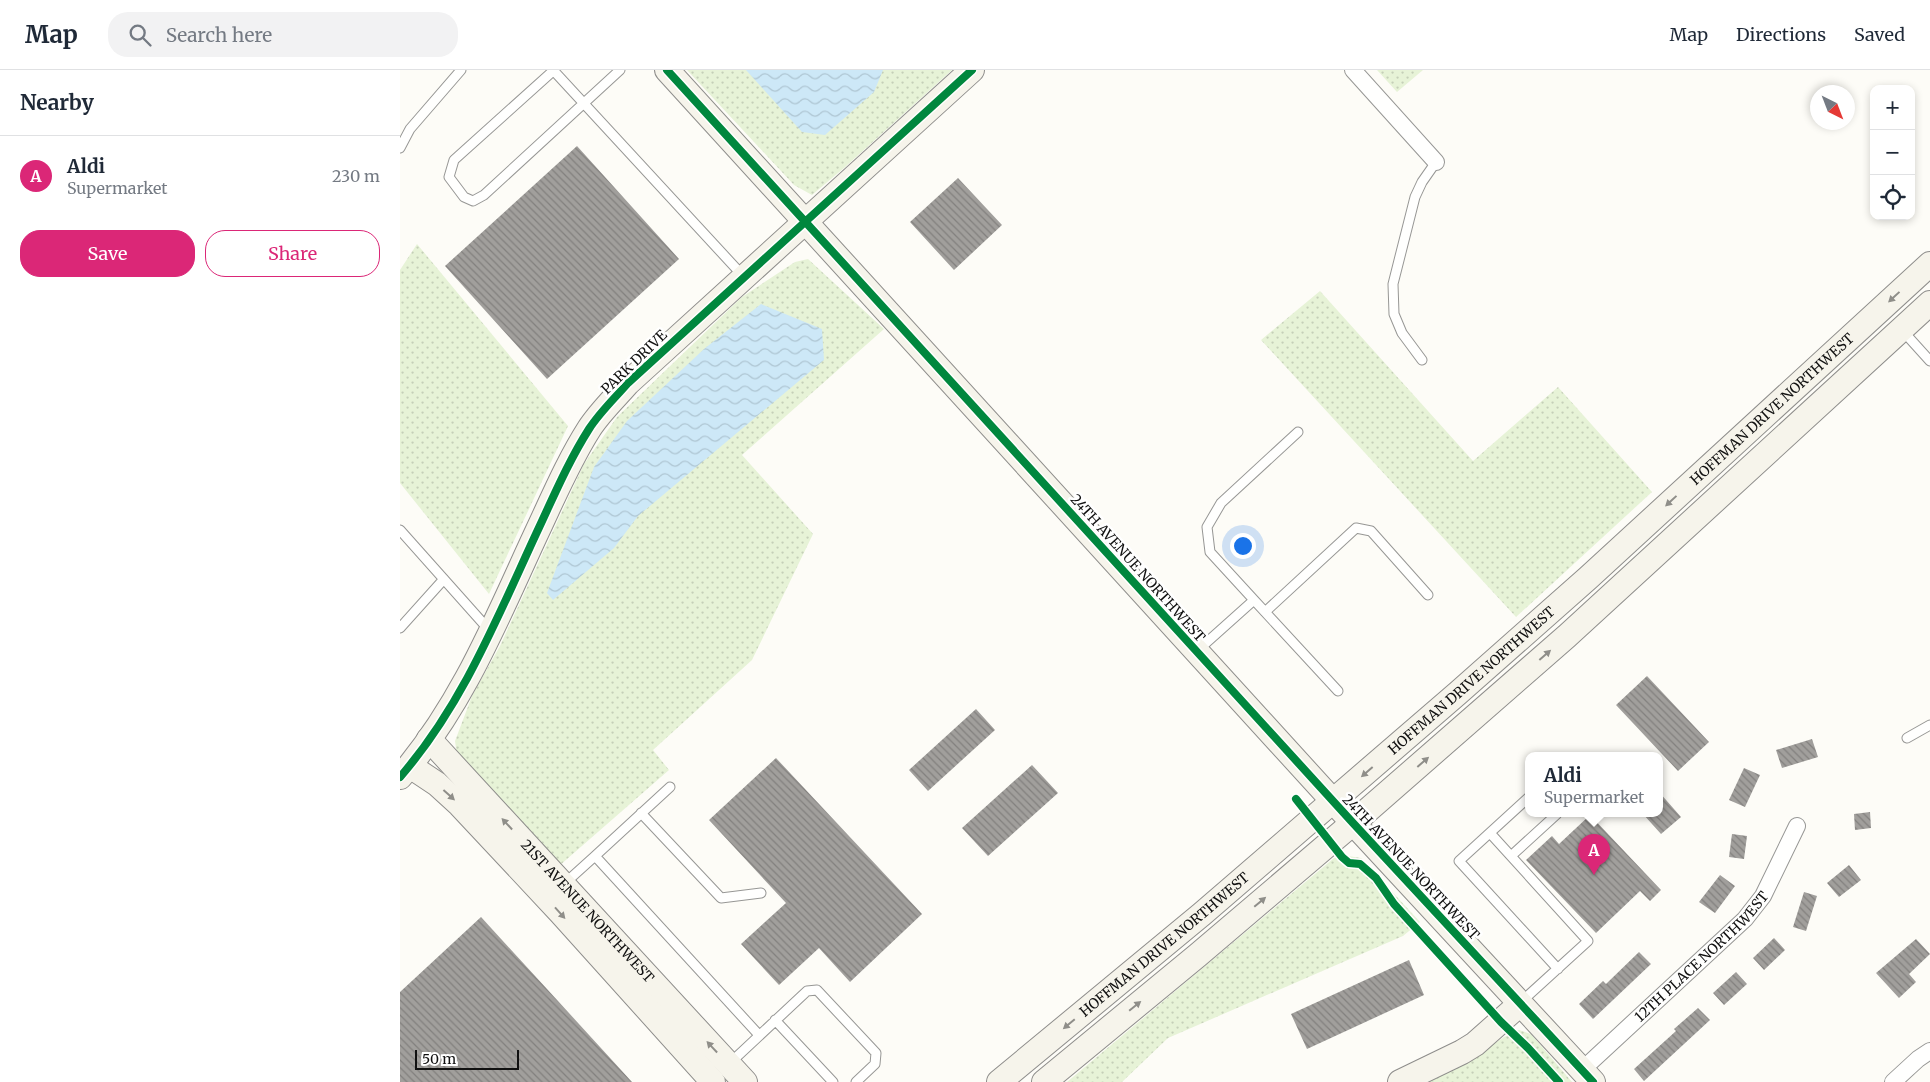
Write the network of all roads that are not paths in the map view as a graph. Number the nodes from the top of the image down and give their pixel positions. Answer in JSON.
{"nodes":[{"id":1,"x":461,"y":70,"type":"edge"},
{"id":2,"x":553,"y":70,"type":"edge"},
{"id":3,"x":620,"y":70,"type":"edge"},
{"id":4,"x":667,"y":70,"type":"edge"},
{"id":5,"x":972,"y":70,"type":"edge"},
{"id":6,"x":1353,"y":70,"type":"edge"},
{"id":7,"x":583,"y":103,"type":"junction"},
{"id":8,"x":400,"y":148,"type":"edge"},
{"id":9,"x":1436,"y":162,"type":"joint"},
{"id":10,"x":805,"y":222,"type":"junction"},
{"id":11,"x":1930,"y":264,"type":"edge"},
{"id":12,"x":744,"y":277,"type":"junction"},
{"id":13,"x":1930,"y":303,"type":"edge"},
{"id":14,"x":1902,"y":329,"type":"junction"},
{"id":15,"x":1422,"y":360,"type":"dead end"},
{"id":16,"x":1930,"y":361,"type":"edge"},
{"id":17,"x":1298,"y":432,"type":"dead end"},
{"id":18,"x":400,"y":530,"type":"edge"},
{"id":19,"x":444,"y":579,"type":"junction"},
{"id":20,"x":1428,"y":595,"type":"dead end"},
{"id":21,"x":1254,"y":600,"type":"junction"},
{"id":22,"x":1265,"y":612,"type":"junction"},
{"id":23,"x":400,"y":628,"type":"edge"},
{"id":24,"x":491,"y":631,"type":"junction"},
{"id":25,"x":1197,"y":652,"type":"junction"},
{"id":26,"x":1338,"y":691,"type":"dead end"},
{"id":27,"x":1930,"y":725,"type":"edge"},
{"id":28,"x":1907,"y":738,"type":"dead end"},
{"id":29,"x":429,"y":740,"type":"junction"},
{"id":30,"x":405,"y":771,"type":"edge"},
{"id":31,"x":670,"y":786,"type":"dead end"},
{"id":32,"x":1334,"y":801,"type":"junction"},
{"id":33,"x":1525,"y":801,"type":"edge"},
{"id":34,"x":641,"y":813,"type":"junction"},
{"id":35,"x":1554,"y":817,"type":"edge"},
{"id":36,"x":1353,"y":823,"type":"junction"},
{"id":37,"x":1797,"y":826,"type":"dead end"},
{"id":38,"x":1490,"y":833,"type":"junction"},
{"id":39,"x":595,"y":856,"type":"junction"},
{"id":40,"x":1511,"y":856,"type":"junction"},
{"id":41,"x":564,"y":885,"type":"junction"},
{"id":42,"x":760,"y":893,"type":"dead end"},
{"id":43,"x":1558,"y":969,"type":"junction"},
{"id":44,"x":1520,"y":1004,"type":"junction"},
{"id":45,"x":775,"y":1020,"type":"junction"},
{"id":46,"x":759,"y":1035,"type":"junction"},
{"id":47,"x":1930,"y":1051,"type":"edge"},
{"id":48,"x":729,"y":1064,"type":"junction"},
{"id":49,"x":1587,"y":1076,"type":"edge"},
{"id":50,"x":713,"y":1082,"type":"edge"},
{"id":51,"x":745,"y":1082,"type":"edge"},
{"id":52,"x":833,"y":1082,"type":"edge"},
{"id":53,"x":856,"y":1082,"type":"edge"},
{"id":54,"x":999,"y":1082,"type":"edge"},
{"id":55,"x":1044,"y":1082,"type":"edge"},
{"id":56,"x":1400,"y":1082,"type":"edge"},
{"id":57,"x":1893,"y":1082,"type":"edge"}],
"edges":[{"from":1,"to":8,"type":"lane"},
{"from":2,"to":7,"type":"lane"},
{"from":2,"to":7,"type":"lane"},
{"from":3,"to":7,"type":"lane"},
{"from":4,"to":10,"type":"street","name":"24TH AVENUE NORTHWEST"},
{"from":5,"to":10,"type":"street","name":"PARK DRIVE"},
{"from":6,"to":9,"type":"street"},
{"from":7,"to":12,"type":"lane"},
{"from":9,"to":15,"type":"lane"},
{"from":10,"to":12,"type":"street","name":"PARK DRIVE"},
{"from":10,"to":25,"type":"street","name":"24TH AVENUE NORTHWEST"},
{"from":11,"to":32,"type":"street","name":"HOFFMAN DRIVE NORTHWEST","one_way":true},
{"from":12,"to":24,"type":"street","name":"PARK DRIVE"},
{"from":13,"to":14,"type":"street","name":"HOFFMAN DRIVE NORTHWEST"},
{"from":14,"to":16,"type":"lane"},
{"from":36,"to":14,"type":"street","name":"HOFFMAN DRIVE NORTHWEST","one_way":true},
{"from":17,"to":21,"type":"lane"},
{"from":18,"to":19,"type":"lane"},
{"from":19,"to":23,"type":"lane"},
{"from":19,"to":24,"type":"lane"},
{"from":20,"to":22,"type":"lane"},
{"from":21,"to":22,"type":"lane"},
{"from":21,"to":25,"type":"lane"},
{"from":22,"to":26,"type":"lane"},
{"from":24,"to":29,"type":"street","name":"PARK DRIVE"},
{"from":25,"to":32,"type":"street","name":"24TH AVENUE NORTHWEST"},
{"from":27,"to":28,"type":"lane"},
{"from":29,"to":30,"type":"street","name":"PARK DRIVE"},
{"from":41,"to":29,"type":"street","name":"21ST AVENUE NORTHWEST","one_way":true},
{"from":30,"to":50,"type":"street","name":"21ST AVENUE NORTHWEST","one_way":true},
{"from":31,"to":34,"type":"lane"},
{"from":32,"to":36,"type":"street","name":"24TH AVENUE NORTHWEST"},
{"from":32,"to":54,"type":"street","name":"HOFFMAN DRIVE NORTHWEST","one_way":true},
{"from":33,"to":38,"type":"lane"},
{"from":34,"to":39,"type":"lane"},
{"from":34,"to":42,"type":"lane"},
{"from":35,"to":40,"type":"lane"},
{"from":36,"to":44,"type":"street","name":"24TH AVENUE NORTHWEST"},
{"from":55,"to":36,"type":"street","name":"HOFFMAN DRIVE NORTHWEST","one_way":true},
{"from":37,"to":49,"type":"street","name":"12TH PLACE NORTHWEST"},
{"from":38,"to":40,"type":"lane"},
{"from":38,"to":43,"type":"lane"},
{"from":39,"to":41,"type":"lane"},
{"from":39,"to":46,"type":"lane"},
{"from":40,"to":43,"type":"lane"},
{"from":48,"to":41,"type":"street","name":"21ST AVENUE NORTHWEST","one_way":true},
{"from":43,"to":44,"type":"lane"},
{"from":44,"to":49,"type":"street","name":"24TH AVENUE NORTHWEST"},
{"from":44,"to":56,"type":"street"},
{"from":45,"to":46,"type":"lane"},
{"from":45,"to":52,"type":"lane"},
{"from":45,"to":53,"type":"lane"},
{"from":46,"to":48,"type":"lane"},
{"from":47,"to":57,"type":"street"},
{"from":48,"to":51,"type":"street","name":"21ST AVENUE NORTHWEST"}]}
